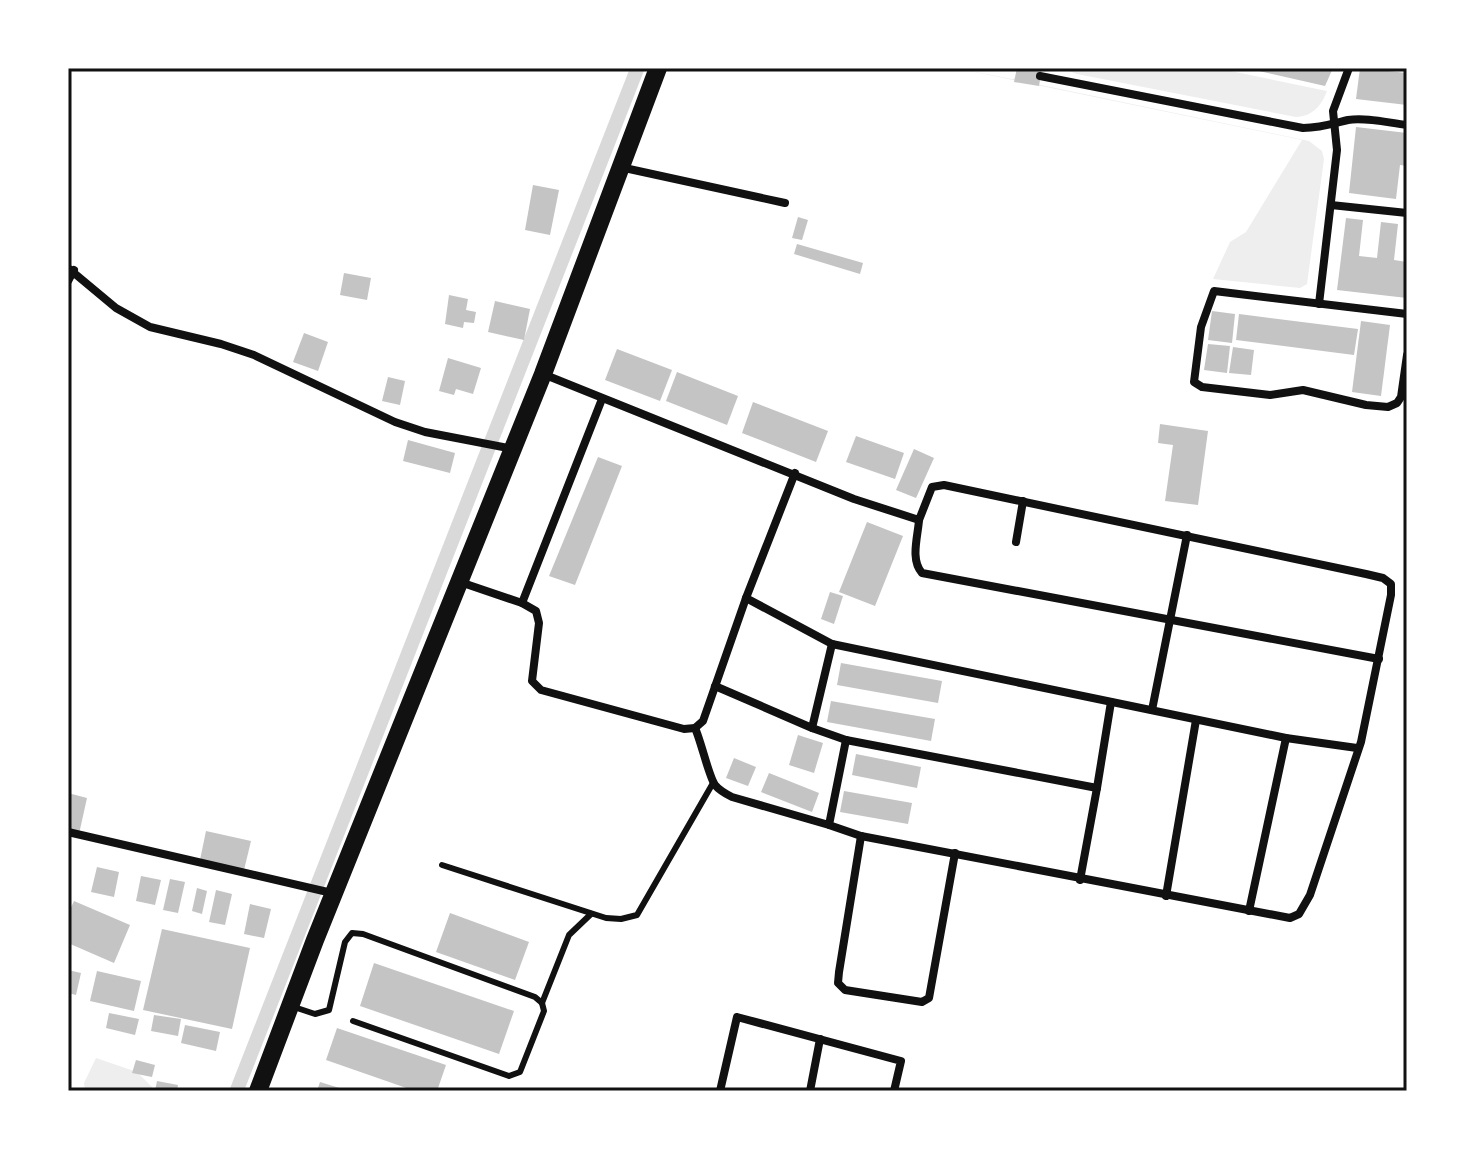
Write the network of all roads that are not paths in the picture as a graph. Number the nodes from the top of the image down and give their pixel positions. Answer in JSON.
{"nodes":[{"id":1,"x":658,"y":68,"type":"edge"},
{"id":2,"x":1349,"y":68,"type":"edge"},
{"id":3,"x":1041,"y":73,"type":"edge"},
{"id":4,"x":1407,"y":125,"type":"edge"},
{"id":5,"x":1333,"y":126,"type":"junction"},
{"id":6,"x":619,"y":167,"type":"junction"},
{"id":7,"x":785,"y":203,"type":"dead end"},
{"id":8,"x":1331,"y":205,"type":"junction"},
{"id":9,"x":1407,"y":213,"type":"edge"},
{"id":10,"x":71,"y":269,"type":"edge"},
{"id":11,"x":68,"y":281,"type":"edge"},
{"id":12,"x":1319,"y":304,"type":"junction"},
{"id":13,"x":1407,"y":314,"type":"edge"},
{"id":14,"x":1407,"y":355,"type":"edge"},
{"id":15,"x":543,"y":374,"type":"junction"},
{"id":16,"x":602,"y":399,"type":"junction"},
{"id":17,"x":507,"y":448,"type":"junction"},
{"id":18,"x":795,"y":473,"type":"junction"},
{"id":19,"x":1023,"y":501,"type":"junction"},
{"id":20,"x":919,"y":520,"type":"junction"},
{"id":21,"x":1187,"y":535,"type":"junction"},
{"id":22,"x":1016,"y":542,"type":"dead end"},
{"id":23,"x":458,"y":581,"type":"junction"},
{"id":24,"x":746,"y":598,"type":"junction"},
{"id":25,"x":522,"y":603,"type":"junction"},
{"id":26,"x":1169,"y":618,"type":"junction"},
{"id":27,"x":832,"y":644,"type":"junction"},
{"id":28,"x":1379,"y":659,"type":"junction"},
{"id":29,"x":715,"y":686,"type":"junction"},
{"id":30,"x":1111,"y":702,"type":"junction"},
{"id":31,"x":1152,"y":710,"type":"junction"},
{"id":32,"x":1196,"y":720,"type":"junction"},
{"id":33,"x":695,"y":728,"type":"junction"},
{"id":34,"x":812,"y":728,"type":"junction"},
{"id":35,"x":1286,"y":738,"type":"junction"},
{"id":36,"x":846,"y":740,"type":"junction"},
{"id":37,"x":1357,"y":748,"type":"junction"},
{"id":38,"x":713,"y":783,"type":"junction"},
{"id":39,"x":1097,"y":788,"type":"junction"},
{"id":40,"x":829,"y":825,"type":"junction"},
{"id":41,"x":68,"y":832,"type":"edge"},
{"id":42,"x":861,"y":836,"type":"junction"},
{"id":43,"x":955,"y":853,"type":"junction"},
{"id":44,"x":442,"y":865,"type":"dead end"},
{"id":45,"x":1080,"y":880,"type":"junction"},
{"id":46,"x":331,"y":893,"type":"junction"},
{"id":47,"x":1166,"y":896,"type":"junction"},
{"id":48,"x":1249,"y":911,"type":"junction"},
{"id":49,"x":591,"y":914,"type":"junction"},
{"id":50,"x":542,"y":1003,"type":"junction"},
{"id":51,"x":291,"y":1007,"type":"junction"},
{"id":52,"x":353,"y":1021,"type":"dead end"},
{"id":53,"x":820,"y":1039,"type":"junction"},
{"id":54,"x":258,"y":1091,"type":"edge"},
{"id":55,"x":720,"y":1091,"type":"edge"},
{"id":56,"x":810,"y":1091,"type":"edge"},
{"id":57,"x":894,"y":1091,"type":"edge"}],
"edges":[{"from":1,"to":6,"type":"main road"},
{"from":2,"to":5,"type":"street"},
{"from":3,"to":5,"type":"street"},
{"from":4,"to":5,"type":"street"},
{"from":5,"to":8,"type":"street"},
{"from":6,"to":7,"type":"street"},
{"from":6,"to":15,"type":"main road"},
{"from":8,"to":9,"type":"street"},
{"from":8,"to":12,"type":"street"},
{"from":10,"to":11,"type":"street"},
{"from":10,"to":17,"type":"street"},
{"from":12,"to":13,"type":"street"},
{"from":12,"to":14,"type":"street"},
{"from":15,"to":16,"type":"street"},
{"from":15,"to":17,"type":"main road"},
{"from":16,"to":18,"type":"street"},
{"from":16,"to":25,"type":"street"},
{"from":17,"to":23,"type":"main road"},
{"from":18,"to":20,"type":"street"},
{"from":18,"to":24,"type":"street"},
{"from":19,"to":20,"type":"street"},
{"from":19,"to":21,"type":"street"},
{"from":19,"to":22,"type":"street"},
{"from":20,"to":26,"type":"street"},
{"from":21,"to":26,"type":"street"},
{"from":21,"to":28,"type":"street"},
{"from":23,"to":25,"type":"street"},
{"from":23,"to":46,"type":"main road"},
{"from":24,"to":27,"type":"street"},
{"from":24,"to":29,"type":"street"},
{"from":25,"to":33,"type":"street"},
{"from":26,"to":28,"type":"street"},
{"from":26,"to":31,"type":"street"},
{"from":27,"to":30,"type":"street"},
{"from":27,"to":34,"type":"street"},
{"from":28,"to":37,"type":"street"},
{"from":29,"to":33,"type":"street"},
{"from":29,"to":34,"type":"street"},
{"from":30,"to":31,"type":"street"},
{"from":30,"to":39,"type":"street"},
{"from":31,"to":32,"type":"street"},
{"from":32,"to":35,"type":"street"},
{"from":32,"to":47,"type":"street"},
{"from":33,"to":38,"type":"street"},
{"from":34,"to":36,"type":"street"},
{"from":35,"to":37,"type":"street"},
{"from":35,"to":48,"type":"street"},
{"from":36,"to":39,"type":"street"},
{"from":36,"to":40,"type":"street"},
{"from":37,"to":48,"type":"street"},
{"from":38,"to":40,"type":"street"},
{"from":38,"to":49,"type":"lane"},
{"from":39,"to":45,"type":"street"},
{"from":40,"to":42,"type":"street"},
{"from":41,"to":46,"type":"street"},
{"from":42,"to":43,"type":"street"},
{"from":42,"to":43,"type":"street"},
{"from":43,"to":45,"type":"street"},
{"from":44,"to":49,"type":"lane"},
{"from":45,"to":47,"type":"street"},
{"from":46,"to":51,"type":"main road"},
{"from":47,"to":48,"type":"street"},
{"from":49,"to":50,"type":"lane"},
{"from":50,"to":51,"type":"lane"},
{"from":50,"to":52,"type":"lane"},
{"from":51,"to":54,"type":"main road"},
{"from":53,"to":55,"type":"street"},
{"from":53,"to":56,"type":"street"},
{"from":53,"to":57,"type":"street"}]}
